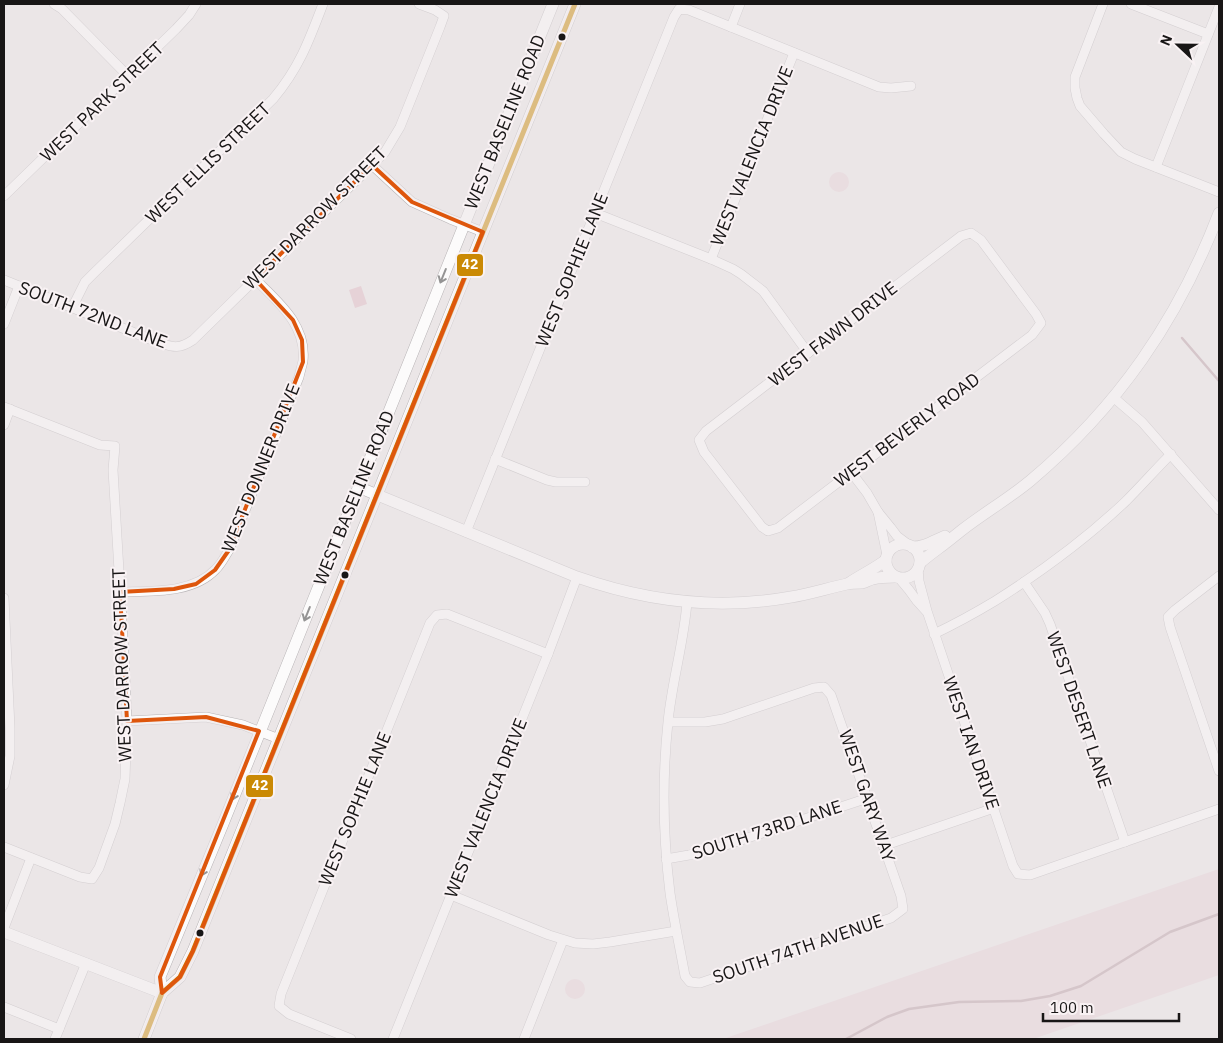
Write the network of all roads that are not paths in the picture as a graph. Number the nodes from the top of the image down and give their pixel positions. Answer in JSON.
{"nodes":[{"id":1,"x":54,"y":4,"type":"edge"},
{"id":2,"x":196,"y":4,"type":"edge"},
{"id":3,"x":323,"y":4,"type":"edge"},
{"id":4,"x":418,"y":4,"type":"edge"},
{"id":5,"x":553,"y":4,"type":"edge"},
{"id":6,"x":575,"y":4,"type":"edge"},
{"id":7,"x":740,"y":4,"type":"edge"},
{"id":8,"x":1103,"y":4,"type":"edge"},
{"id":9,"x":1131,"y":4,"type":"edge"},
{"id":10,"x":1219,"y":7,"type":"edge"},
{"id":11,"x":731,"y":27,"type":"junction"},
{"id":12,"x":1208,"y":34,"type":"junction"},
{"id":13,"x":794,"y":53,"type":"junction"},
{"id":14,"x":128,"y":76,"type":"junction"},
{"id":15,"x":911,"y":86,"type":"dead end"},
{"id":16,"x":372,"y":165,"type":"junction"},
{"id":17,"x":1156,"y":167,"type":"junction"},
{"id":18,"x":1219,"y":192,"type":"edge"},
{"id":19,"x":4,"y":196,"type":"edge"},
{"id":20,"x":595,"y":213,"type":"junction"},
{"id":21,"x":1219,"y":213,"type":"edge"},
{"id":22,"x":464,"y":225,"type":"junction"},
{"id":23,"x":483,"y":232,"type":"junction"},
{"id":24,"x":711,"y":259,"type":"junction"},
{"id":25,"x":255,"y":279,"type":"junction"},
{"id":26,"x":4,"y":280,"type":"edge"},
{"id":27,"x":19,"y":286,"type":"junction"},
{"id":28,"x":72,"y":308,"type":"junction"},
{"id":29,"x":4,"y":324,"type":"edge"},
{"id":30,"x":1041,"y":324,"type":"joint"},
{"id":31,"x":184,"y":347,"type":"joint"},
{"id":32,"x":808,"y":353,"type":"junction"},
{"id":33,"x":1113,"y":398,"type":"junction"},
{"id":34,"x":7,"y":408,"type":"edge"},
{"id":35,"x":4,"y":425,"type":"edge"},
{"id":36,"x":1170,"y":454,"type":"junction"},
{"id":37,"x":495,"y":460,"type":"junction"},
{"id":38,"x":851,"y":472,"type":"junction"},
{"id":39,"x":585,"y":482,"type":"dead end"},
{"id":40,"x":358,"y":487,"type":"junction"},
{"id":41,"x":377,"y":495,"type":"junction"},
{"id":42,"x":1219,"y":510,"type":"edge"},
{"id":43,"x":878,"y":512,"type":"junction"},
{"id":44,"x":768,"y":530,"type":"joint"},
{"id":45,"x":961,"y":531,"type":"junction"},
{"id":46,"x":466,"y":532,"type":"junction"},
{"id":47,"x":910,"y":546,"type":"junction"},
{"id":48,"x":887,"y":557,"type":"junction"},
{"id":49,"x":919,"y":566,"type":"junction"},
{"id":50,"x":1219,"y":576,"type":"edge"},
{"id":51,"x":577,"y":577,"type":"junction"},
{"id":52,"x":897,"y":577,"type":"junction"},
{"id":53,"x":1024,"y":582,"type":"junction"},
{"id":54,"x":849,"y":584,"type":"junction"},
{"id":55,"x":120,"y":592,"type":"junction"},
{"id":56,"x":4,"y":598,"type":"edge"},
{"id":57,"x":687,"y":602,"type":"junction"},
{"id":58,"x":927,"y":611,"type":"junction"},
{"id":59,"x":934,"y":634,"type":"junction"},
{"id":60,"x":548,"y":654,"type":"junction"},
{"id":61,"x":127,"y":721,"type":"junction"},
{"id":62,"x":668,"y":722,"type":"junction"},
{"id":63,"x":259,"y":732,"type":"junction"},
{"id":64,"x":279,"y":739,"type":"junction"},
{"id":65,"x":1219,"y":771,"type":"edge"},
{"id":66,"x":4,"y":785,"type":"edge"},
{"id":67,"x":868,"y":798,"type":"junction"},
{"id":68,"x":994,"y":808,"type":"junction"},
{"id":69,"x":1219,"y":809,"type":"edge"},
{"id":70,"x":1125,"y":842,"type":"junction"},
{"id":71,"x":883,"y":846,"type":"junction"},
{"id":72,"x":4,"y":847,"type":"edge"},
{"id":73,"x":31,"y":858,"type":"junction"},
{"id":74,"x":666,"y":859,"type":"junction"},
{"id":75,"x":451,"y":895,"type":"junction"},
{"id":76,"x":903,"y":908,"type":"joint"},
{"id":77,"x":4,"y":930,"type":"edge"},
{"id":78,"x":676,"y":931,"type":"junction"},
{"id":79,"x":563,"y":940,"type":"junction"},
{"id":80,"x":86,"y":964,"type":"junction"},
{"id":81,"x":162,"y":993,"type":"junction"},
{"id":82,"x":4,"y":1007,"type":"edge"},
{"id":83,"x":59,"y":1029,"type":"junction"},
{"id":84,"x":55,"y":1039,"type":"edge"},
{"id":85,"x":144,"y":1039,"type":"edge"},
{"id":86,"x":351,"y":1039,"type":"edge"},
{"id":87,"x":393,"y":1039,"type":"edge"},
{"id":88,"x":524,"y":1039,"type":"edge"}],
"edges":[{"from":1,"to":14,"type":"street"},
{"from":2,"to":14,"type":"street","name":"WEST PARK STREET"},
{"from":3,"to":28,"type":"street","name":"WEST ELLIS STREET"},
{"from":4,"to":16,"type":"street","name":"WEST DARROW STREET"},
{"from":5,"to":22,"type":"main road","name":"WEST BASELINE ROAD"},
{"from":6,"to":23,"type":"main road","name":"WEST BASELINE ROAD"},
{"from":7,"to":11,"type":"street"},
{"from":8,"to":17,"type":"street"},
{"from":9,"to":12,"type":"street"},
{"from":10,"to":12,"type":"street"},
{"from":11,"to":13,"type":"street"},
{"from":11,"to":20,"type":"street","name":"WEST SOPHIE LANE"},
{"from":12,"to":17,"type":"street"},
{"from":13,"to":15,"type":"street"},
{"from":13,"to":24,"type":"street","name":"WEST VALENCIA DRIVE"},
{"from":14,"to":19,"type":"street","name":"WEST PARK STREET"},
{"from":16,"to":22,"type":"street"},
{"from":16,"to":25,"type":"street","name":"WEST DARROW STREET"},
{"from":17,"to":18,"type":"street"},
{"from":20,"to":24,"type":"street"},
{"from":20,"to":37,"type":"street","name":"WEST SOPHIE LANE"},
{"from":21,"to":33,"type":"main road"},
{"from":22,"to":23,"type":"street"},
{"from":22,"to":40,"type":"main road","name":"WEST BASELINE ROAD","one_way":true},
{"from":23,"to":41,"type":"main road","name":"WEST BASELINE ROAD"},
{"from":24,"to":32,"type":"street"},
{"from":25,"to":31,"type":"street","name":"WEST DARROW STREET"},
{"from":25,"to":55,"type":"street","name":"WEST DONNER DRIVE"},
{"from":26,"to":27,"type":"street","name":"SOUTH 72ND LANE"},
{"from":27,"to":28,"type":"street","name":"SOUTH 72ND LANE"},
{"from":27,"to":29,"type":"street"},
{"from":28,"to":31,"type":"street","name":"SOUTH 72ND LANE"},
{"from":30,"to":32,"type":"street","name":"WEST FAWN DRIVE"},
{"from":30,"to":38,"type":"street","name":"WEST BEVERLY ROAD"},
{"from":32,"to":44,"type":"street","name":"WEST FAWN DRIVE"},
{"from":33,"to":36,"type":"street"},
{"from":33,"to":45,"type":"main road"},
{"from":34,"to":35,"type":"street"},
{"from":34,"to":55,"type":"street","name":"WEST DARROW STREET"},
{"from":36,"to":42,"type":"street"},
{"from":36,"to":53,"type":"street"},
{"from":37,"to":39,"type":"street"},
{"from":37,"to":46,"type":"street","name":"WEST SOPHIE LANE"},
{"from":38,"to":43,"type":"street"},
{"from":38,"to":44,"type":"street","name":"WEST BEVERLY ROAD"},
{"from":40,"to":41,"type":"main road"},
{"from":40,"to":63,"type":"main road","name":"WEST BASELINE ROAD","one_way":true},
{"from":41,"to":46,"type":"main road"},
{"from":41,"to":64,"type":"main road","name":"WEST BASELINE ROAD"},
{"from":43,"to":47,"type":"street"},
{"from":43,"to":48,"type":"street"},
{"from":45,"to":47,"type":"main road"},
{"from":45,"to":49,"type":"main road"},
{"from":46,"to":51,"type":"main road"},
{"from":47,"to":48,"type":"main road"},
{"from":47,"to":49,"type":"main road"},
{"from":48,"to":52,"type":"main road"},
{"from":48,"to":54,"type":"main road"},
{"from":49,"to":52,"type":"main road"},
{"from":49,"to":58,"type":"street","name":"WEST IAN DRIVE"},
{"from":50,"to":65,"type":"street"},
{"from":51,"to":57,"type":"main road"},
{"from":51,"to":60,"type":"street","name":"WEST VALENCIA DRIVE"},
{"from":52,"to":54,"type":"main road"},
{"from":52,"to":58,"type":"street","name":"WEST IAN DRIVE"},
{"from":53,"to":59,"type":"street"},
{"from":53,"to":70,"type":"street","name":"WEST DESERT LANE"},
{"from":54,"to":57,"type":"main road"},
{"from":55,"to":61,"type":"street","name":"WEST DARROW STREET"},
{"from":56,"to":66,"type":"street"},
{"from":57,"to":62,"type":"street"},
{"from":58,"to":59,"type":"street","name":"WEST IAN DRIVE"},
{"from":59,"to":68,"type":"street","name":"WEST IAN DRIVE"},
{"from":60,"to":75,"type":"street","name":"WEST VALENCIA DRIVE"},
{"from":60,"to":86,"type":"street","name":"WEST SOPHIE LANE"},
{"from":61,"to":63,"type":"street"},
{"from":61,"to":73,"type":"street","name":"WEST DARROW STREET"},
{"from":62,"to":67,"type":"street","name":"WEST GARY WAY"},
{"from":62,"to":74,"type":"street"},
{"from":63,"to":64,"type":"street"},
{"from":63,"to":81,"type":"main road","name":"WEST BASELINE ROAD","one_way":true},
{"from":64,"to":81,"type":"main road","name":"WEST BASELINE ROAD"},
{"from":67,"to":71,"type":"street","name":"WEST GARY WAY"},
{"from":67,"to":74,"type":"street","name":"SOUTH 73RD LANE"},
{"from":68,"to":70,"type":"street","name":"WEST IAN DRIVE"},
{"from":68,"to":71,"type":"street"},
{"from":69,"to":70,"type":"street"},
{"from":71,"to":76,"type":"street","name":"WEST GARY WAY"},
{"from":72,"to":73,"type":"street"},
{"from":73,"to":77,"type":"street"},
{"from":74,"to":78,"type":"street"},
{"from":75,"to":79,"type":"street"},
{"from":75,"to":87,"type":"street","name":"WEST VALENCIA DRIVE"},
{"from":76,"to":78,"type":"street","name":"SOUTH 74TH AVENUE"},
{"from":77,"to":80,"type":"main road"},
{"from":78,"to":79,"type":"street"},
{"from":79,"to":88,"type":"street"},
{"from":80,"to":81,"type":"main road"},
{"from":80,"to":83,"type":"street"},
{"from":81,"to":85,"type":"main road","name":"WEST BASELINE ROAD"},
{"from":82,"to":83,"type":"street"},
{"from":83,"to":84,"type":"street"}]}
